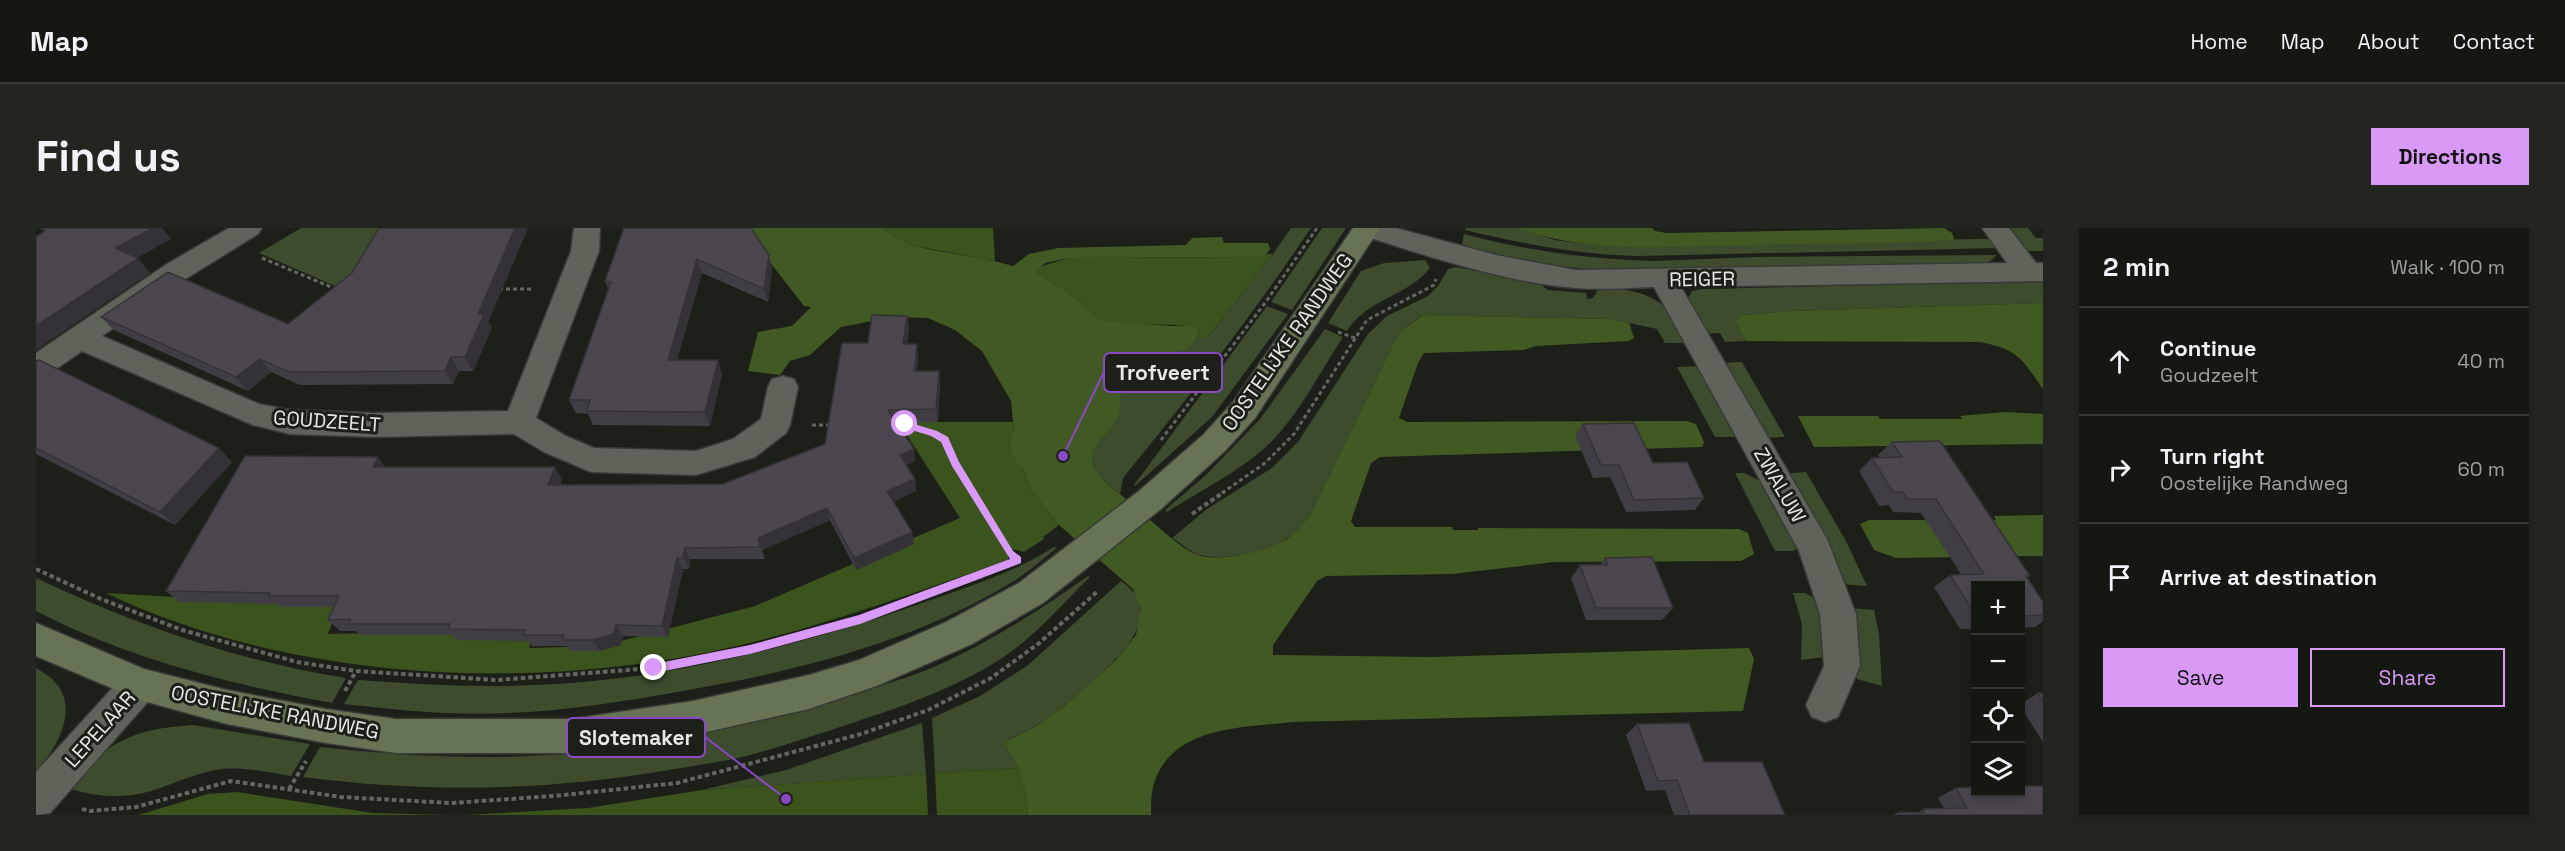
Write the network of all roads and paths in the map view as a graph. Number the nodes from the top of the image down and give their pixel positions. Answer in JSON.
{"nodes":[{"id":1,"x":249,"y":228,"type":"edge"},
{"id":2,"x":587,"y":228,"type":"edge"},
{"id":3,"x":1317,"y":228,"type":"edge"},
{"id":4,"x":1367,"y":228,"type":"edge"},
{"id":5,"x":1995,"y":228,"type":"edge"},
{"id":6,"x":226,"y":242,"type":"junction"},
{"id":7,"x":1445,"y":254,"type":"junction"},
{"id":8,"x":2036,"y":273,"type":"edge"},
{"id":9,"x":1663,"y":279,"type":"junction"},
{"id":10,"x":488,"y":289,"type":"edge"},
{"id":11,"x":570,"y":289,"type":"junction"},
{"id":12,"x":341,"y":291,"type":"edge"},
{"id":13,"x":79,"y":338,"type":"junction"},
{"id":14,"x":36,"y":368,"type":"edge"},
{"id":15,"x":783,"y":387,"type":"dead end"},
{"id":16,"x":519,"y":422,"type":"junction"},
{"id":17,"x":775,"y":425,"type":"junction"},
{"id":18,"x":843,"y":425,"type":"edge"},
{"id":19,"x":889,"y":425,"type":"edge"},
{"id":20,"x":1158,"y":444,"type":"dead end"},
{"id":21,"x":1189,"y":516,"type":"dead end"},
{"id":22,"x":1009,"y":564,"type":"dead end"},
{"id":23,"x":36,"y":569,"type":"edge"},
{"id":24,"x":990,"y":572,"type":"dead end"},
{"id":25,"x":36,"y":639,"type":"edge"},
{"id":26,"x":140,"y":684,"type":"junction"},
{"id":27,"x":1825,"y":705,"type":"dead end"},
{"id":28,"x":36,"y":800,"type":"edge"}],
"edges":[{"from":1,"to":6,"type":"street"},
{"from":2,"to":11,"type":"street"},
{"from":3,"to":20,"type":"path","name":"OOSTELIJKE RANDWEG"},
{"from":4,"to":7,"type":"street","name":"REIGER"},
{"from":4,"to":26,"type":"street","name":"OOSTELIJKE RANDWEG"},
{"from":5,"to":8,"type":"street"},
{"from":6,"to":12,"type":"path"},
{"from":6,"to":13,"type":"street"},
{"from":7,"to":9,"type":"street","name":"REIGER"},
{"from":7,"to":21,"type":"path"},
{"from":8,"to":9,"type":"street","name":"REIGER"},
{"from":9,"to":27,"type":"street","name":"ZWALUW"},
{"from":10,"to":11,"type":"path"},
{"from":11,"to":16,"type":"street"},
{"from":13,"to":14,"type":"street"},
{"from":13,"to":16,"type":"street","name":"GOUDZEELT"},
{"from":15,"to":17,"type":"street"},
{"from":16,"to":17,"type":"street"},
{"from":17,"to":18,"type":"path"},
{"from":19,"to":22,"type":"path"},
{"from":23,"to":24,"type":"path"},
{"from":25,"to":26,"type":"street","name":"OOSTELIJKE RANDWEG"},
{"from":26,"to":28,"type":"street","name":"LEPELAAR"}]}
